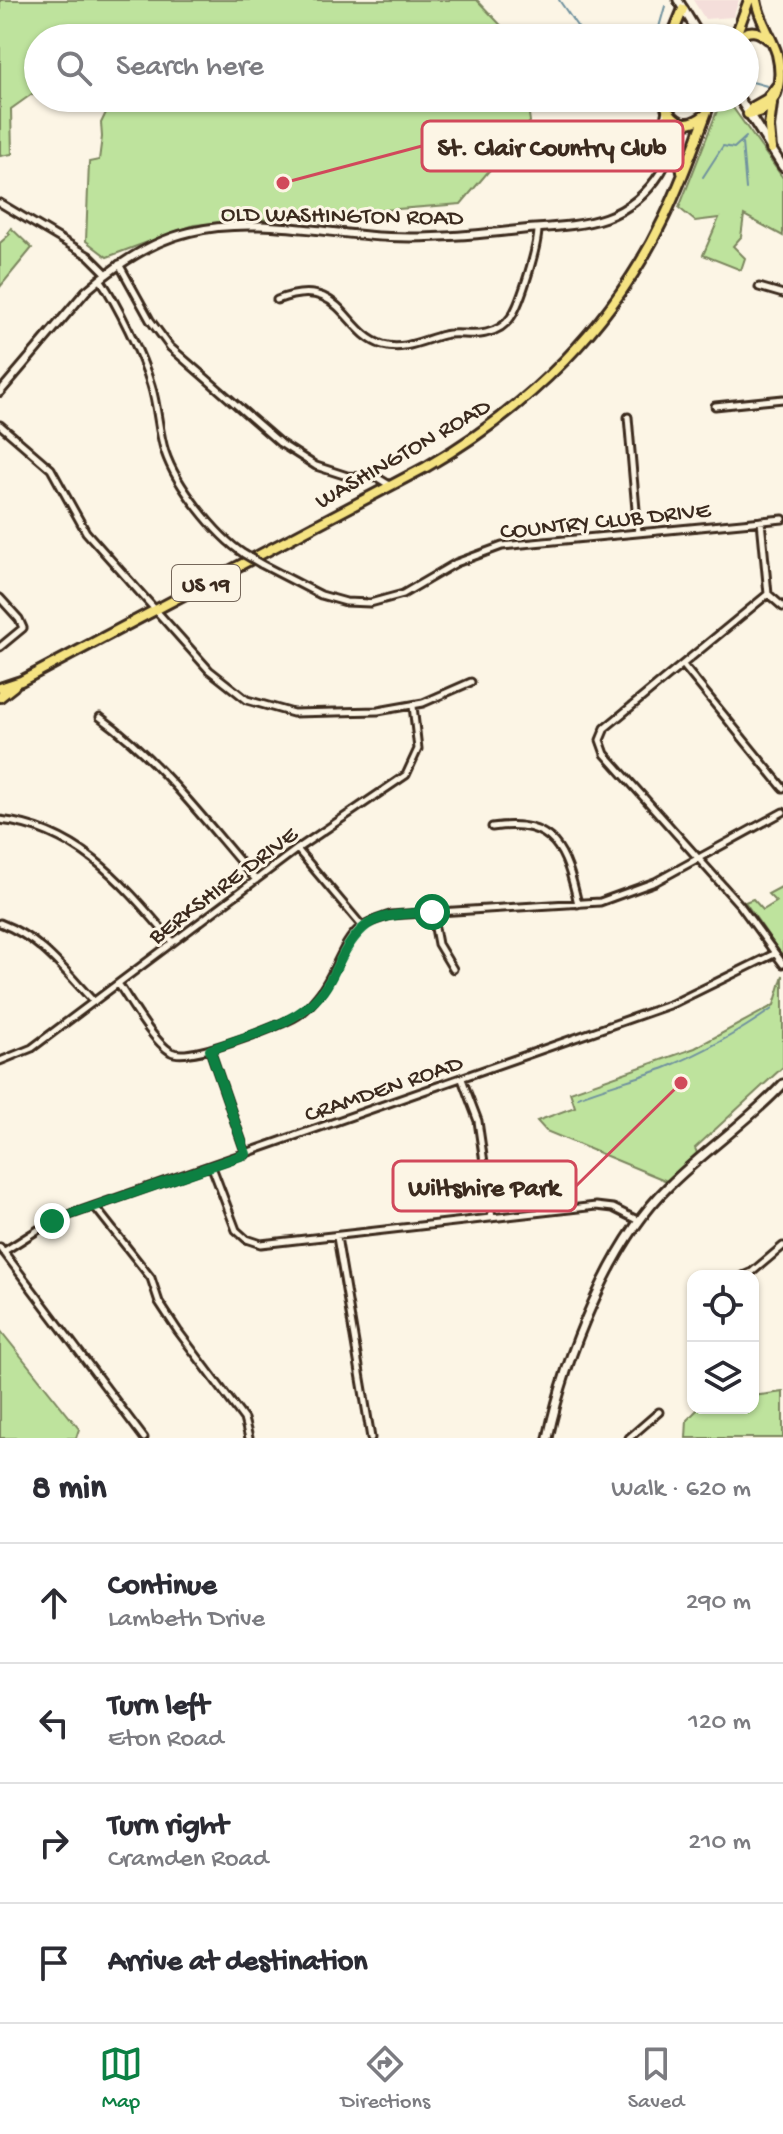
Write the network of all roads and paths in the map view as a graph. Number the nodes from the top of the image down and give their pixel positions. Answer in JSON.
{"nodes":[{"id":1,"x":678,"y":0,"type":"edge"},
{"id":2,"x":749,"y":0,"type":"edge"},
{"id":3,"x":756,"y":0,"type":"edge"},
{"id":4,"x":683,"y":9,"type":"junction"},
{"id":5,"x":678,"y":24,"type":"edge"},
{"id":6,"x":692,"y":24,"type":"edge"},
{"id":7,"x":741,"y":24,"type":"edge"},
{"id":8,"x":759,"y":34,"type":"edge"},
{"id":9,"x":771,"y":42,"type":"junction"},
{"id":10,"x":777,"y":86,"type":"junction"},
{"id":11,"x":759,"y":104,"type":"edge"},
{"id":12,"x":772,"y":104,"type":"junction"},
{"id":13,"x":759,"y":111,"type":"edge"},
{"id":14,"x":666,"y":112,"type":"edge"},
{"id":15,"x":668,"y":112,"type":"edge"},
{"id":16,"x":669,"y":112,"type":"edge"},
{"id":17,"x":758,"y":112,"type":"edge"},
{"id":18,"x":706,"y":114,"type":"joint"},
{"id":19,"x":748,"y":114,"type":"joint"},
{"id":20,"x":771,"y":149,"type":"junction"},
{"id":21,"x":783,"y":167,"type":"edge"},
{"id":22,"x":682,"y":177,"type":"junction"},
{"id":23,"x":0,"y":203,"type":"edge"},
{"id":24,"x":538,"y":229,"type":"junction"},
{"id":25,"x":119,"y":264,"type":"junction"},
{"id":26,"x":107,"y":274,"type":"junction"},
{"id":27,"x":100,"y":279,"type":"junction"},
{"id":28,"x":759,"y":287,"type":"dead end"},
{"id":29,"x":783,"y":294,"type":"edge"},
{"id":30,"x":277,"y":300,"type":"dead end"},
{"id":31,"x":0,"y":392,"type":"edge"},
{"id":32,"x":783,"y":399,"type":"edge"},
{"id":33,"x":715,"y":406,"type":"dead end"},
{"id":34,"x":628,"y":417,"type":"dead end"},
{"id":35,"x":0,"y":425,"type":"edge"},
{"id":36,"x":391,"y":486,"type":"junction"},
{"id":37,"x":783,"y":519,"type":"edge"},
{"id":38,"x":761,"y":521,"type":"junction"},
{"id":39,"x":638,"y":533,"type":"junction"},
{"id":40,"x":768,"y":594,"type":"junction"},
{"id":41,"x":0,"y":598,"type":"edge"},
{"id":42,"x":783,"y":607,"type":"edge"},
{"id":43,"x":155,"y":610,"type":"junction"},
{"id":44,"x":0,"y":647,"type":"edge"},
{"id":45,"x":683,"y":665,"type":"junction"},
{"id":46,"x":21,"y":681,"type":"junction"},
{"id":47,"x":471,"y":682,"type":"dead end"},
{"id":48,"x":0,"y":688,"type":"edge"},
{"id":49,"x":0,"y":697,"type":"edge"},
{"id":50,"x":413,"y":706,"type":"junction"},
{"id":51,"x":100,"y":717,"type":"dead end"},
{"id":52,"x":783,"y":788,"type":"edge"},
{"id":53,"x":783,"y":812,"type":"edge"},
{"id":54,"x":0,"y":820,"type":"edge"},
{"id":55,"x":492,"y":827,"type":"dead end"},
{"id":56,"x":297,"y":849,"type":"junction"},
{"id":57,"x":698,"y":858,"type":"junction"},
{"id":58,"x":256,"y":880,"type":"junction"},
{"id":59,"x":578,"y":904,"type":"junction"},
{"id":60,"x":432,"y":912,"type":"junction"},
{"id":61,"x":0,"y":923,"type":"edge"},
{"id":62,"x":362,"y":926,"type":"junction"},
{"id":63,"x":173,"y":942,"type":"junction"},
{"id":64,"x":774,"y":954,"type":"junction"},
{"id":65,"x":783,"y":964,"type":"edge"},
{"id":66,"x":453,"y":969,"type":"dead end"},
{"id":67,"x":119,"y":985,"type":"junction"},
{"id":68,"x":94,"y":1002,"type":"junction"},
{"id":69,"x":210,"y":1050,"type":"junction"},
{"id":70,"x":0,"y":1061,"type":"edge"},
{"id":71,"x":462,"y":1079,"type":"junction"},
{"id":72,"x":783,"y":1084,"type":"edge"},
{"id":73,"x":246,"y":1154,"type":"junction"},
{"id":74,"x":212,"y":1167,"type":"junction"},
{"id":75,"x":95,"y":1207,"type":"junction"},
{"id":76,"x":492,"y":1218,"type":"junction"},
{"id":77,"x":639,"y":1221,"type":"junction"},
{"id":78,"x":337,"y":1237,"type":"junction"},
{"id":79,"x":783,"y":1246,"type":"edge"},
{"id":80,"x":2,"y":1250,"type":"edge"},
{"id":81,"x":754,"y":1270,"type":"edge"},
{"id":82,"x":659,"y":1412,"type":"dead end"},
{"id":83,"x":144,"y":1438,"type":"edge"},
{"id":84,"x":249,"y":1438,"type":"edge"},
{"id":85,"x":371,"y":1438,"type":"edge"},
{"id":86,"x":548,"y":1438,"type":"edge"},
{"id":87,"x":629,"y":1438,"type":"edge"}],
"edges":[{"from":1,"to":4,"type":"main road"},
{"from":2,"to":7,"type":"main road"},
{"from":3,"to":9,"type":"main road"},
{"from":4,"to":5,"type":"main road"},
{"from":4,"to":6,"type":"main road"},
{"from":8,"to":9,"type":"main road"},
{"from":9,"to":10,"type":"main road"},
{"from":10,"to":11,"type":"main road"},
{"from":10,"to":12,"type":"main road"},
{"from":12,"to":13,"type":"main road"},
{"from":12,"to":20,"type":"main road"},
{"from":14,"to":24,"type":"street","name":"OLD WASHINGTON ROAD"},
{"from":15,"to":22,"type":"main road"},
{"from":16,"to":18,"type":"main road"},
{"from":17,"to":19,"type":"main road"},
{"from":18,"to":22,"type":"main road","name":"WASHINGTON ROAD","number":"US 19"},
{"from":19,"to":20,"type":"main road"},
{"from":20,"to":21,"type":"main road"},
{"from":22,"to":36,"type":"main road","name":"WASHINGTON ROAD","number":"US 19"},
{"from":23,"to":26,"type":"street"},
{"from":24,"to":25,"type":"street","name":"OLD WASHINGTON ROAD"},
{"from":24,"to":30,"type":"street"},
{"from":25,"to":26,"type":"street","name":"OLD WASHINGTON ROAD"},
{"from":25,"to":36,"type":"street"},
{"from":26,"to":27,"type":"street","name":"OLD WASHINGTON ROAD"},
{"from":27,"to":31,"type":"street","name":"OLD WASHINGTON ROAD"},
{"from":27,"to":39,"type":"street","name":"COUNTRY CLUB DRIVE","bridge":true},
{"from":28,"to":29,"type":"street"},
{"from":32,"to":33,"type":"street"},
{"from":34,"to":39,"type":"street"},
{"from":35,"to":43,"type":"street"},
{"from":36,"to":43,"type":"main road","name":"WASHINGTON ROAD","number":"US 19"},
{"from":37,"to":38,"type":"street","name":"COUNTRY CLUB DRIVE"},
{"from":38,"to":39,"type":"street","name":"COUNTRY CLUB DRIVE"},
{"from":38,"to":40,"type":"street"},
{"from":40,"to":42,"type":"street"},
{"from":40,"to":45,"type":"street"},
{"from":41,"to":44,"type":"street"},
{"from":43,"to":46,"type":"main road","name":"WASHINGTON ROAD","number":"US 19"},
{"from":43,"to":50,"type":"street"},
{"from":45,"to":52,"type":"street"},
{"from":45,"to":57,"type":"street"},
{"from":46,"to":48,"type":"main road","name":"WASHINGTON ROAD","number":"US 19"},
{"from":46,"to":49,"type":"main road","name":"WASHINGTON ROAD","number":"US 19"},
{"from":47,"to":50,"type":"street"},
{"from":50,"to":56,"type":"street","name":"BERKSHIRE DRIVE"},
{"from":51,"to":58,"type":"street"},
{"from":53,"to":57,"type":"street"},
{"from":54,"to":63,"type":"street"},
{"from":55,"to":59,"type":"street"},
{"from":56,"to":58,"type":"street","name":"BERKSHIRE DRIVE"},
{"from":56,"to":62,"type":"street"},
{"from":57,"to":59,"type":"street"},
{"from":57,"to":64,"type":"street"},
{"from":58,"to":63,"type":"street","name":"BERKSHIRE DRIVE"},
{"from":59,"to":60,"type":"street"},
{"from":60,"to":62,"type":"street"},
{"from":60,"to":66,"type":"street"},
{"from":61,"to":68,"type":"street"},
{"from":62,"to":69,"type":"street"},
{"from":63,"to":67,"type":"street","name":"BERKSHIRE DRIVE"},
{"from":64,"to":65,"type":"street"},
{"from":64,"to":71,"type":"street","name":"CRAMDEN ROAD"},
{"from":67,"to":68,"type":"street","name":"BERKSHIRE DRIVE"},
{"from":67,"to":69,"type":"street"},
{"from":68,"to":70,"type":"street","name":"BERKSHIRE DRIVE"},
{"from":69,"to":73,"type":"street"},
{"from":71,"to":73,"type":"street","name":"CRAMDEN ROAD"},
{"from":71,"to":76,"type":"street"},
{"from":72,"to":77,"type":"main road"},
{"from":73,"to":74,"type":"street","name":"CRAMDEN ROAD"},
{"from":74,"to":75,"type":"street","name":"CRAMDEN ROAD"},
{"from":74,"to":78,"type":"street"},
{"from":75,"to":80,"type":"street","name":"CRAMDEN ROAD"},
{"from":75,"to":84,"type":"street"},
{"from":76,"to":77,"type":"street"},
{"from":76,"to":78,"type":"street"},
{"from":77,"to":86,"type":"main road"},
{"from":78,"to":85,"type":"street"},
{"from":79,"to":81,"type":"street"},
{"from":80,"to":83,"type":"street"},
{"from":82,"to":87,"type":"street"}]}
